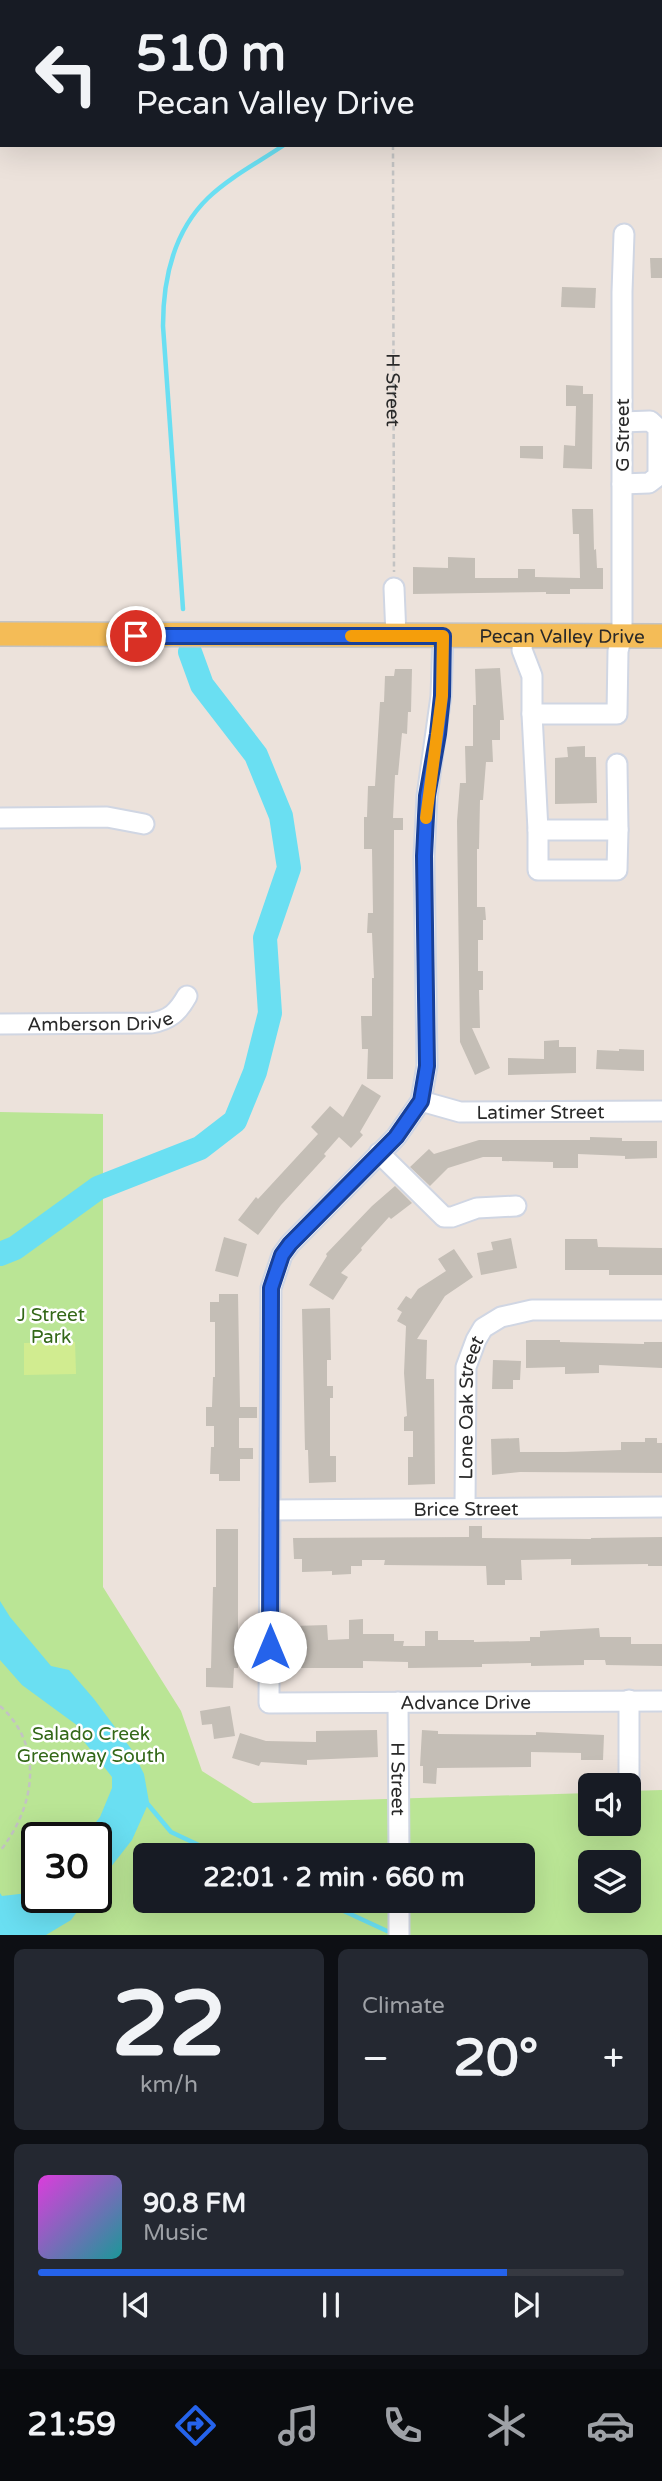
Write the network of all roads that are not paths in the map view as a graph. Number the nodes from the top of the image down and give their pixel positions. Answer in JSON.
{"nodes":[{"id":1,"x":624,"y":233,"type":"dead end"},
{"id":2,"x":622,"y":422,"type":"junction"},
{"id":3,"x":622,"y":484,"type":"junction"},
{"id":4,"x":394,"y":588,"type":"road end"},
{"id":5,"x":0,"y":634,"type":"edge"},
{"id":6,"x":396,"y":636,"type":"junction"},
{"id":7,"x":443,"y":636,"type":"junction"},
{"id":8,"x":523,"y":636,"type":"junction"},
{"id":9,"x":622,"y":636,"type":"junction"},
{"id":10,"x":662,"y":636,"type":"edge"},
{"id":11,"x":532,"y":714,"type":"junction"},
{"id":12,"x":617,"y":764,"type":"dead end"},
{"id":13,"x":0,"y":818,"type":"edge"},
{"id":14,"x":145,"y":824,"type":"dead end"},
{"id":15,"x":538,"y":830,"type":"junction"},
{"id":16,"x":618,"y":830,"type":"junction"},
{"id":17,"x":187,"y":996,"type":"dead end"},
{"id":18,"x":0,"y":1024,"type":"edge"},
{"id":19,"x":421,"y":1101,"type":"junction"},
{"id":20,"x":662,"y":1111,"type":"edge"},
{"id":21,"x":379,"y":1153,"type":"junction"},
{"id":22,"x":516,"y":1206,"type":"dead end"},
{"id":23,"x":662,"y":1310,"type":"edge"},
{"id":24,"x":465,"y":1507,"type":"junction"},
{"id":25,"x":662,"y":1507,"type":"edge"},
{"id":26,"x":270,"y":1510,"type":"junction"},
{"id":27,"x":629,"y":1700,"type":"junction"},
{"id":28,"x":662,"y":1701,"type":"edge"},
{"id":29,"x":398,"y":1702,"type":"junction"},
{"id":30,"x":629,"y":1773,"type":"edge"},
{"id":31,"x":399,"y":1843,"type":"edge"},
{"id":32,"x":399,"y":1913,"type":"edge"},
{"id":33,"x":399,"y":1935,"type":"edge"}],
"edges":[{"from":1,"to":2,"type":"street","name":"G Street"},
{"from":2,"to":3,"type":"street","name":"G Street"},
{"from":2,"to":3,"type":"street"},
{"from":3,"to":9,"type":"street","name":"G Street"},
{"from":4,"to":6,"type":"street"},
{"from":5,"to":6,"type":"main road","name":"Pecan Valley Drive"},
{"from":6,"to":7,"type":"main road","name":"Pecan Valley Drive"},
{"from":7,"to":8,"type":"main road","name":"Pecan Valley Drive"},
{"from":7,"to":19,"type":"street"},
{"from":8,"to":9,"type":"main road","name":"Pecan Valley Drive"},
{"from":8,"to":11,"type":"street"},
{"from":9,"to":10,"type":"main road","name":"Pecan Valley Drive"},
{"from":9,"to":11,"type":"street","name":"G Street"},
{"from":11,"to":15,"type":"street"},
{"from":12,"to":16,"type":"street"},
{"from":13,"to":14,"type":"street"},
{"from":15,"to":16,"type":"street"},
{"from":15,"to":16,"type":"street"},
{"from":17,"to":18,"type":"street","name":"Amberson Drive"},
{"from":19,"to":20,"type":"street","name":"Latimer Street"},
{"from":19,"to":21,"type":"street"},
{"from":21,"to":22,"type":"street"},
{"from":21,"to":26,"type":"street"},
{"from":23,"to":24,"type":"street","name":"Lone Oak Street"},
{"from":24,"to":25,"type":"street","name":"Brice Street"},
{"from":24,"to":26,"type":"street","name":"Brice Street"},
{"from":26,"to":29,"type":"street","name":"Advance Drive"},
{"from":27,"to":28,"type":"street","name":"Advance Drive"},
{"from":27,"to":29,"type":"street","name":"Advance Drive"},
{"from":27,"to":30,"type":"street"},
{"from":29,"to":31,"type":"street","name":"H Street"},
{"from":32,"to":33,"type":"street"}]}
